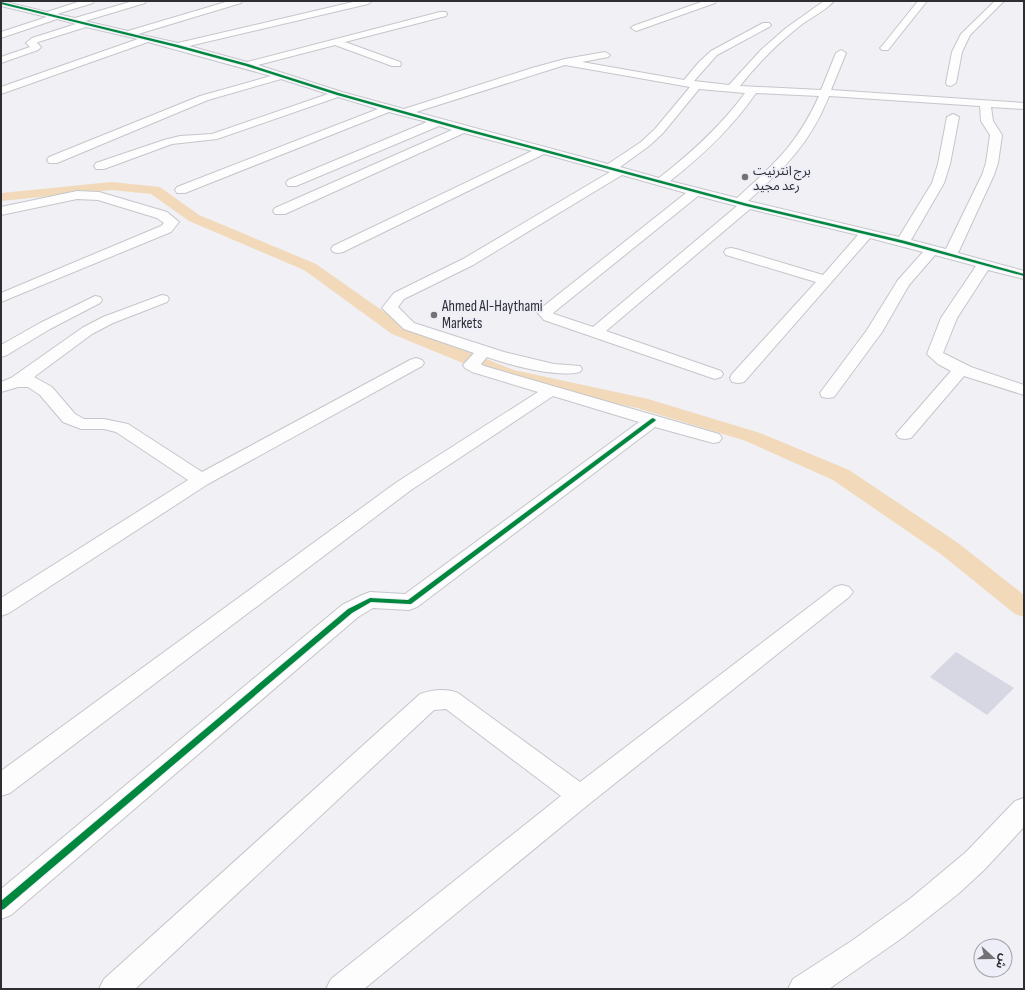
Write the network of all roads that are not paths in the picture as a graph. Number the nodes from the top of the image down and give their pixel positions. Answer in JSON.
{"nodes":[{"id":1,"x":90,"y":1,"type":"edge"},
{"id":2,"x":142,"y":1,"type":"edge"},
{"id":3,"x":238,"y":1,"type":"edge"},
{"id":4,"x":368,"y":1,"type":"edge"},
{"id":5,"x":712,"y":1,"type":"edge"},
{"id":6,"x":830,"y":1,"type":"edge"},
{"id":7,"x":923,"y":1,"type":"edge"},
{"id":8,"x":1000,"y":1,"type":"edge"},
{"id":9,"x":2,"y":4,"type":"edge"},
{"id":10,"x":42,"y":12,"type":"junction"},
{"id":11,"x":443,"y":14,"type":"dead end"},
{"id":12,"x":14,"y":18,"type":"dead end"},
{"id":13,"x":80,"y":22,"type":"junction"},
{"id":14,"x":766,"y":25,"type":"dead end"},
{"id":15,"x":636,"y":28,"type":"dead end"},
{"id":16,"x":753,"y":33,"type":"junction"},
{"id":17,"x":127,"y":34,"type":"junction"},
{"id":18,"x":1,"y":35,"type":"edge"},
{"id":19,"x":782,"y":36,"type":"junction"},
{"id":20,"x":147,"y":39,"type":"junction"},
{"id":21,"x":335,"y":42,"type":"junction"},
{"id":22,"x":177,"y":46,"type":"junction"},
{"id":23,"x":885,"y":48,"type":"dead end"},
{"id":24,"x":841,"y":53,"type":"dead end"},
{"id":25,"x":605,"y":55,"type":"dead end"},
{"id":26,"x":1,"y":60,"type":"edge"},
{"id":27,"x":565,"y":62,"type":"junction"},
{"id":28,"x":396,"y":64,"type":"dead end"},
{"id":29,"x":247,"y":65,"type":"junction"},
{"id":30,"x":281,"y":76,"type":"junction"},
{"id":31,"x":951,"y":83,"type":"dead end"},
{"id":32,"x":691,"y":85,"type":"junction"},
{"id":33,"x":732,"y":89,"type":"junction"},
{"id":34,"x":1,"y":90,"type":"edge"},
{"id":35,"x":752,"y":91,"type":"junction"},
{"id":36,"x":824,"y":93,"type":"junction"},
{"id":37,"x":338,"y":94,"type":"junction"},
{"id":38,"x":985,"y":104,"type":"junction"},
{"id":39,"x":1024,"y":106,"type":"edge"},
{"id":40,"x":389,"y":108,"type":"junction"},
{"id":41,"x":406,"y":112,"type":"junction"},
{"id":42,"x":953,"y":117,"type":"dead end"},
{"id":43,"x":438,"y":122,"type":"junction"},
{"id":44,"x":463,"y":129,"type":"junction"},
{"id":45,"x":544,"y":150,"type":"junction"},
{"id":46,"x":53,"y":160,"type":"dead end"},
{"id":47,"x":100,"y":166,"type":"dead end"},
{"id":48,"x":616,"y":169,"type":"junction"},
{"id":49,"x":662,"y":182,"type":"junction"},
{"id":50,"x":292,"y":183,"type":"dead end"},
{"id":51,"x":181,"y":190,"type":"dead end"},
{"id":52,"x":696,"y":191,"type":"junction"},
{"id":53,"x":743,"y":204,"type":"junction"},
{"id":54,"x":1,"y":211,"type":"edge"},
{"id":55,"x":280,"y":212,"type":"dead end"},
{"id":56,"x":867,"y":234,"type":"junction"},
{"id":57,"x":903,"y":242,"type":"junction"},
{"id":58,"x":338,"y":249,"type":"dead end"},
{"id":59,"x":932,"y":250,"type":"junction"},
{"id":60,"x":730,"y":252,"type":"dead end"},
{"id":61,"x":950,"y":255,"type":"junction"},
{"id":62,"x":985,"y":264,"type":"junction"},
{"id":63,"x":1024,"y":275,"type":"edge"},
{"id":64,"x":825,"y":280,"type":"junction"},
{"id":65,"x":1,"y":298,"type":"edge"},
{"id":66,"x":162,"y":299,"type":"dead end"},
{"id":67,"x":95,"y":300,"type":"dead end"},
{"id":68,"x":596,"y":333,"type":"junction"},
{"id":69,"x":484,"y":351,"type":"junction"},
{"id":70,"x":1,"y":352,"type":"edge"},
{"id":71,"x":416,"y":364,"type":"dead end"},
{"id":72,"x":574,"y":369,"type":"dead end"},
{"id":73,"x":961,"y":369,"type":"junction"},
{"id":74,"x":715,"y":374,"type":"dead end"},
{"id":75,"x":738,"y":378,"type":"dead end"},
{"id":76,"x":9,"y":384,"type":"edge"},
{"id":77,"x":552,"y":390,"type":"junction"},
{"id":78,"x":1024,"y":390,"type":"edge"},
{"id":79,"x":828,"y":393,"type":"dead end"},
{"id":80,"x":653,"y":420,"type":"junction"},
{"id":81,"x":906,"y":434,"type":"dead end"},
{"id":82,"x":713,"y":438,"type":"dead end"},
{"id":83,"x":201,"y":480,"type":"junction"},
{"id":84,"x":842,"y":592,"type":"dead end"},
{"id":85,"x":1,"y":608,"type":"edge"},
{"id":86,"x":1,"y":785,"type":"edge"},
{"id":87,"x":580,"y":796,"type":"junction"},
{"id":88,"x":1024,"y":809,"type":"edge"},
{"id":89,"x":1,"y":906,"type":"edge"},
{"id":90,"x":114,"y":989,"type":"edge"},
{"id":91,"x":341,"y":989,"type":"edge"},
{"id":92,"x":803,"y":989,"type":"edge"}],
"edges":[{"from":1,"to":10,"type":"street"},
{"from":2,"to":13,"type":"street"},
{"from":3,"to":17,"type":"street"},
{"from":4,"to":22,"type":"street"},
{"from":5,"to":15,"type":"street"},
{"from":6,"to":19,"type":"street"},
{"from":7,"to":23,"type":"street"},
{"from":8,"to":31,"type":"street"},
{"from":9,"to":10,"type":"street"},
{"from":10,"to":12,"type":"street"},
{"from":10,"to":13,"type":"street"},
{"from":10,"to":18,"type":"street"},
{"from":11,"to":21,"type":"street"},
{"from":13,"to":17,"type":"street"},
{"from":13,"to":26,"type":"street"},
{"from":14,"to":16,"type":"street"},
{"from":16,"to":19,"type":"street"},
{"from":16,"to":32,"type":"street"},
{"from":17,"to":20,"type":"street"},
{"from":19,"to":33,"type":"street"},
{"from":20,"to":22,"type":"street"},
{"from":20,"to":34,"type":"street"},
{"from":21,"to":28,"type":"street"},
{"from":21,"to":29,"type":"street"},
{"from":22,"to":29,"type":"street"},
{"from":24,"to":36,"type":"street"},
{"from":25,"to":27,"type":"street"},
{"from":27,"to":32,"type":"street"},
{"from":27,"to":41,"type":"street"},
{"from":29,"to":30,"type":"street"},
{"from":30,"to":37,"type":"street"},
{"from":30,"to":46,"type":"street"},
{"from":32,"to":33,"type":"street"},
{"from":32,"to":48,"type":"street"},
{"from":33,"to":35,"type":"street"},
{"from":35,"to":36,"type":"street"},
{"from":35,"to":49,"type":"street"},
{"from":36,"to":38,"type":"street"},
{"from":36,"to":53,"type":"street"},
{"from":37,"to":40,"type":"street"},
{"from":37,"to":47,"type":"street"},
{"from":38,"to":39,"type":"street"},
{"from":38,"to":61,"type":"street"},
{"from":40,"to":41,"type":"street"},
{"from":40,"to":51,"type":"street"},
{"from":41,"to":43,"type":"street"},
{"from":42,"to":57,"type":"street"},
{"from":43,"to":44,"type":"street"},
{"from":43,"to":50,"type":"street"},
{"from":44,"to":45,"type":"street"},
{"from":44,"to":55,"type":"street"},
{"from":45,"to":48,"type":"street"},
{"from":45,"to":58,"type":"street"},
{"from":48,"to":49,"type":"street"},
{"from":48,"to":69,"type":"street"},
{"from":49,"to":52,"type":"street"},
{"from":52,"to":53,"type":"street"},
{"from":52,"to":68,"type":"street"},
{"from":53,"to":56,"type":"street"},
{"from":53,"to":68,"type":"street"},
{"from":54,"to":65,"type":"street"},
{"from":56,"to":57,"type":"street"},
{"from":56,"to":64,"type":"street"},
{"from":57,"to":59,"type":"street"},
{"from":59,"to":61,"type":"street"},
{"from":59,"to":79,"type":"street"},
{"from":60,"to":64,"type":"street"},
{"from":61,"to":62,"type":"street"},
{"from":62,"to":63,"type":"street"},
{"from":62,"to":73,"type":"street"},
{"from":64,"to":75,"type":"street"},
{"from":66,"to":76,"type":"street"},
{"from":67,"to":70,"type":"street"},
{"from":68,"to":74,"type":"street"},
{"from":69,"to":72,"type":"street"},
{"from":69,"to":77,"type":"street"},
{"from":71,"to":83,"type":"street"},
{"from":73,"to":78,"type":"street"},
{"from":73,"to":81,"type":"street"},
{"from":76,"to":83,"type":"street"},
{"from":77,"to":80,"type":"street"},
{"from":77,"to":86,"type":"street"},
{"from":80,"to":82,"type":"street"},
{"from":80,"to":89,"type":"street"},
{"from":83,"to":85,"type":"street"},
{"from":84,"to":87,"type":"street"},
{"from":87,"to":90,"type":"street"},
{"from":87,"to":91,"type":"street"},
{"from":88,"to":92,"type":"street"}]}
